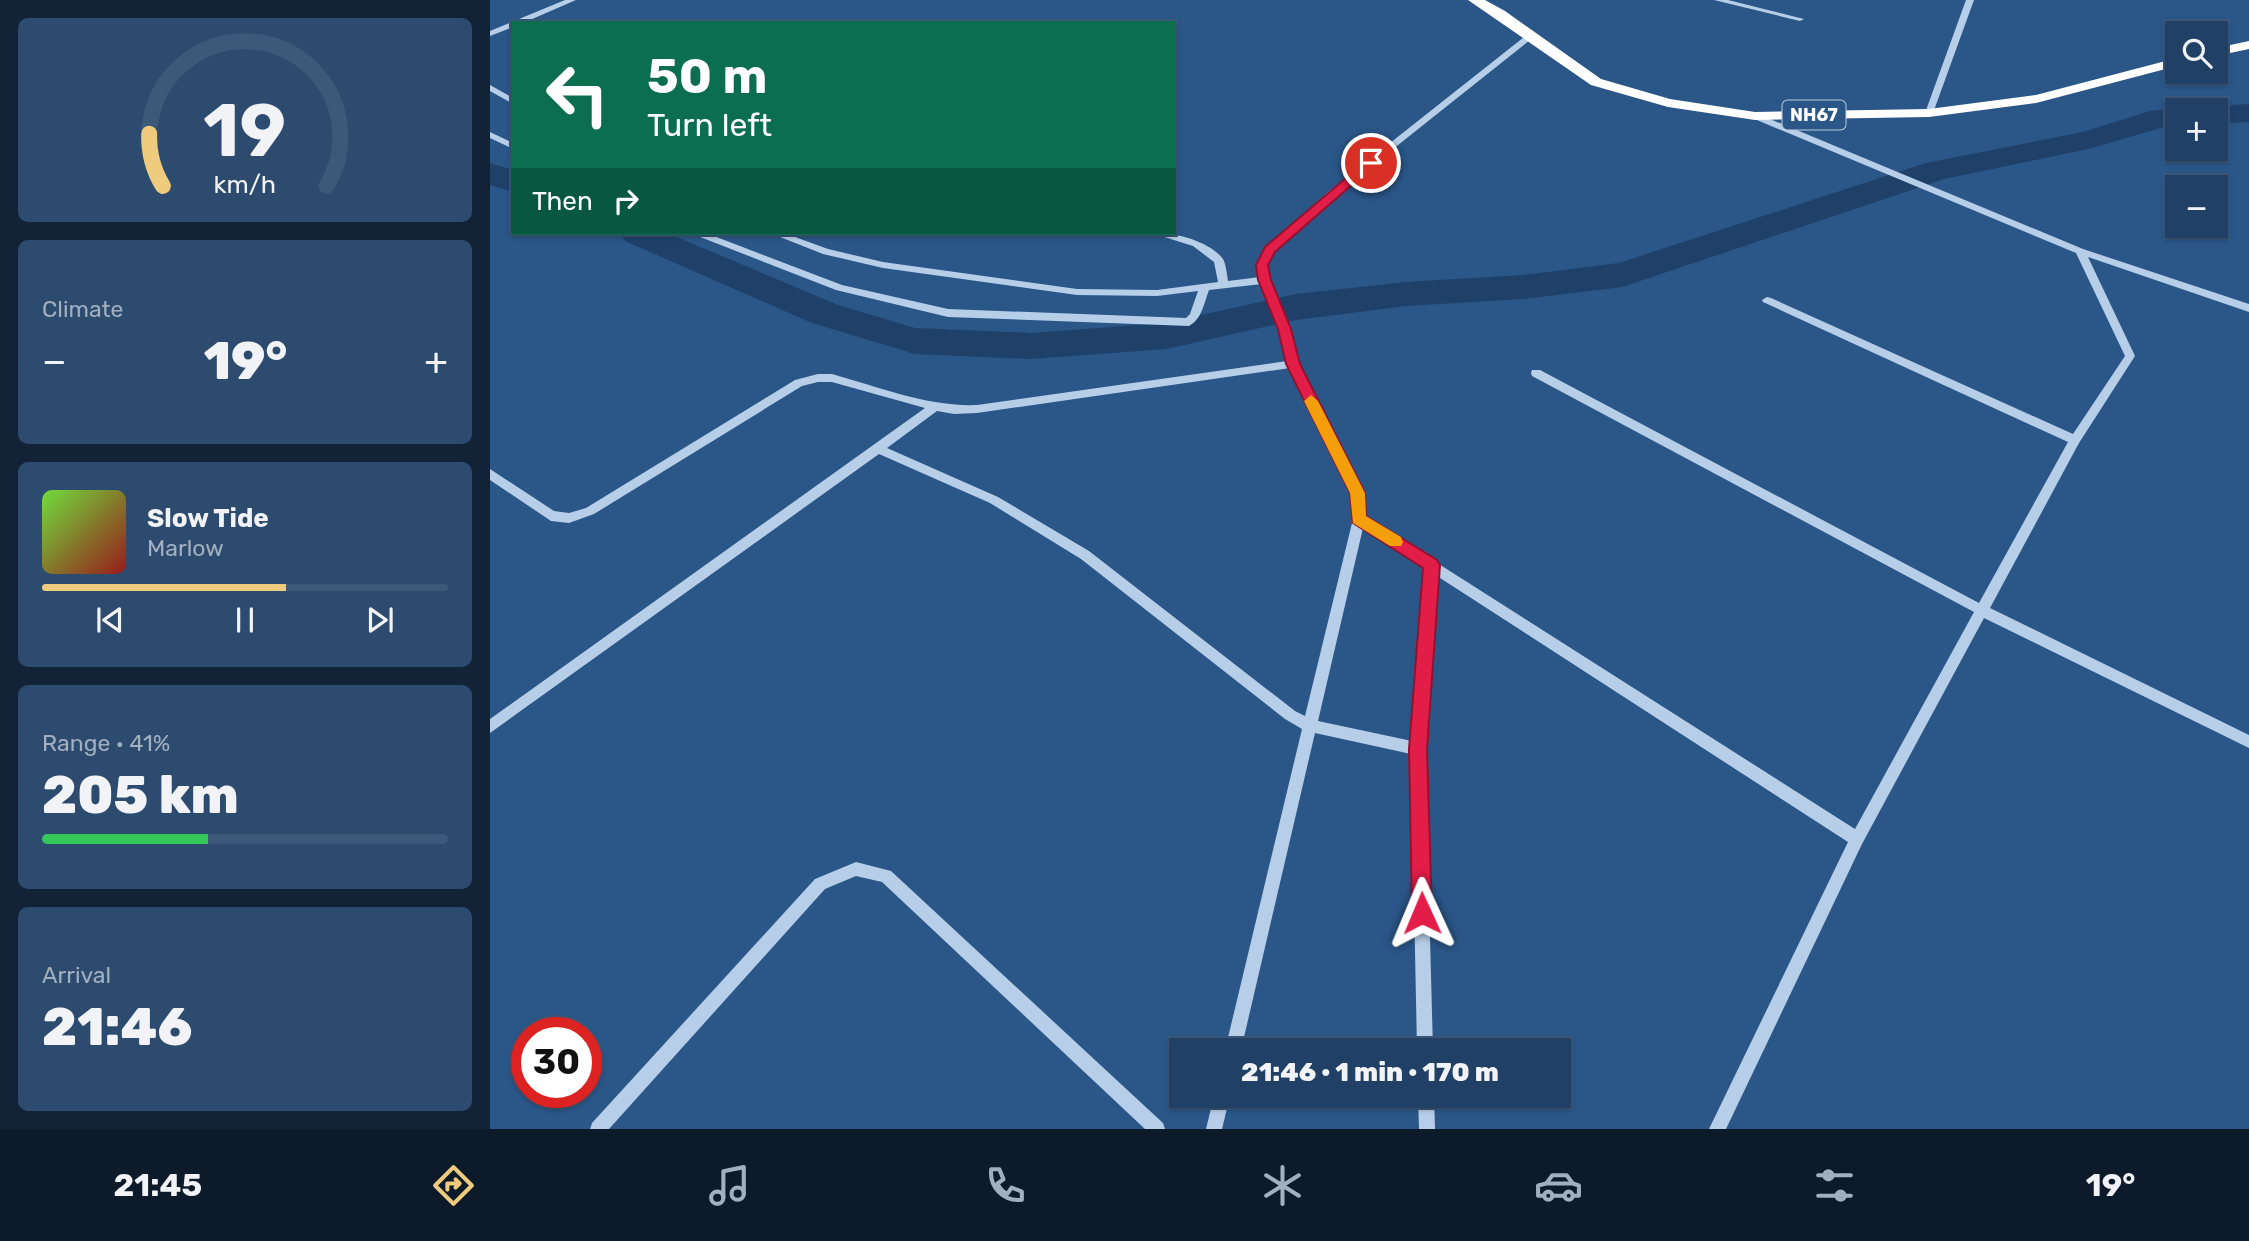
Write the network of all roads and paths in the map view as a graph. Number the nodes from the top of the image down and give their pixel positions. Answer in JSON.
{"nodes":[{"id":1,"x":572,"y":0,"type":"edge"},
{"id":2,"x":1475,"y":0,"type":"edge"},
{"id":3,"x":1718,"y":0,"type":"edge"},
{"id":4,"x":1970,"y":0,"type":"edge"},
{"id":5,"x":1800,"y":19,"type":"dead end"},
{"id":6,"x":522,"y":21,"type":"edge"},
{"id":7,"x":511,"y":26,"type":"edge"},
{"id":8,"x":490,"y":34,"type":"edge"},
{"id":9,"x":1531,"y":36,"type":"junction"},
{"id":10,"x":2249,"y":45,"type":"edge"},
{"id":11,"x":2228,"y":49,"type":"edge"},
{"id":12,"x":2165,"y":65,"type":"edge"},
{"id":13,"x":490,"y":87,"type":"edge"},
{"id":14,"x":511,"y":101,"type":"edge"},
{"id":15,"x":1929,"y":113,"type":"junction"},
{"id":16,"x":1755,"y":116,"type":"junction"},
{"id":17,"x":490,"y":135,"type":"edge"},
{"id":18,"x":511,"y":145,"type":"edge"},
{"id":19,"x":703,"y":235,"type":"edge"},
{"id":20,"x":784,"y":235,"type":"edge"},
{"id":21,"x":1167,"y":235,"type":"edge"},
{"id":22,"x":2080,"y":251,"type":"junction"},
{"id":23,"x":1267,"y":284,"type":"junction"},
{"id":24,"x":1224,"y":285,"type":"junction"},
{"id":25,"x":1205,"y":287,"type":"junction"},
{"id":26,"x":1767,"y":300,"type":"dead end"},
{"id":27,"x":2249,"y":308,"type":"edge"},
{"id":28,"x":1293,"y":364,"type":"junction"},
{"id":29,"x":1536,"y":373,"type":"dead end"},
{"id":30,"x":935,"y":407,"type":"junction"},
{"id":31,"x":2075,"y":440,"type":"junction"},
{"id":32,"x":878,"y":449,"type":"junction"},
{"id":33,"x":490,"y":474,"type":"edge"},
{"id":34,"x":1359,"y":519,"type":"junction"},
{"id":35,"x":1432,"y":565,"type":"junction"},
{"id":36,"x":1983,"y":611,"type":"junction"},
{"id":37,"x":1309,"y":725,"type":"junction"},
{"id":38,"x":490,"y":727,"type":"edge"},
{"id":39,"x":2249,"y":742,"type":"edge"},
{"id":40,"x":1418,"y":749,"type":"junction"},
{"id":41,"x":1857,"y":839,"type":"junction"},
{"id":42,"x":1236,"y":1038,"type":"edge"},
{"id":43,"x":1425,"y":1038,"type":"edge"},
{"id":44,"x":1219,"y":1108,"type":"edge"},
{"id":45,"x":1426,"y":1108,"type":"edge"},
{"id":46,"x":600,"y":1128,"type":"edge"},
{"id":47,"x":1157,"y":1129,"type":"edge"},
{"id":48,"x":1214,"y":1129,"type":"edge"},
{"id":49,"x":1427,"y":1129,"type":"edge"},
{"id":50,"x":1717,"y":1129,"type":"edge"}],
"edges":[{"from":1,"to":6,"type":"street"},
{"from":2,"to":9,"type":"highway","number":"NH67"},
{"from":3,"to":5,"type":"street"},
{"from":4,"to":15,"type":"street"},
{"from":7,"to":8,"type":"street"},
{"from":9,"to":16,"type":"highway","number":"NH67"},
{"from":9,"to":23,"type":"street"},
{"from":10,"to":11,"type":"highway"},
{"from":12,"to":15,"type":"highway","number":"NH67"},
{"from":13,"to":14,"type":"street"},
{"from":15,"to":16,"type":"highway","number":"NH67"},
{"from":16,"to":22,"type":"street"},
{"from":17,"to":18,"type":"street"},
{"from":19,"to":25,"type":"street"},
{"from":20,"to":25,"type":"street"},
{"from":21,"to":24,"type":"street"},
{"from":22,"to":27,"type":"street"},
{"from":22,"to":31,"type":"street"},
{"from":23,"to":24,"type":"street"},
{"from":23,"to":28,"type":"street"},
{"from":24,"to":25,"type":"street"},
{"from":26,"to":31,"type":"street"},
{"from":28,"to":30,"type":"street"},
{"from":28,"to":34,"type":"street"},
{"from":29,"to":36,"type":"street"},
{"from":30,"to":32,"type":"street"},
{"from":30,"to":33,"type":"street"},
{"from":31,"to":36,"type":"street"},
{"from":32,"to":37,"type":"street"},
{"from":32,"to":38,"type":"street"},
{"from":34,"to":35,"type":"street"},
{"from":34,"to":37,"type":"street"},
{"from":35,"to":40,"type":"street"},
{"from":35,"to":41,"type":"street"},
{"from":36,"to":39,"type":"street"},
{"from":36,"to":41,"type":"street"},
{"from":37,"to":40,"type":"street"},
{"from":37,"to":42,"type":"street"},
{"from":40,"to":43,"type":"street"},
{"from":41,"to":50,"type":"street"},
{"from":44,"to":48,"type":"street"},
{"from":45,"to":49,"type":"street"},
{"from":46,"to":47,"type":"street"}]}
